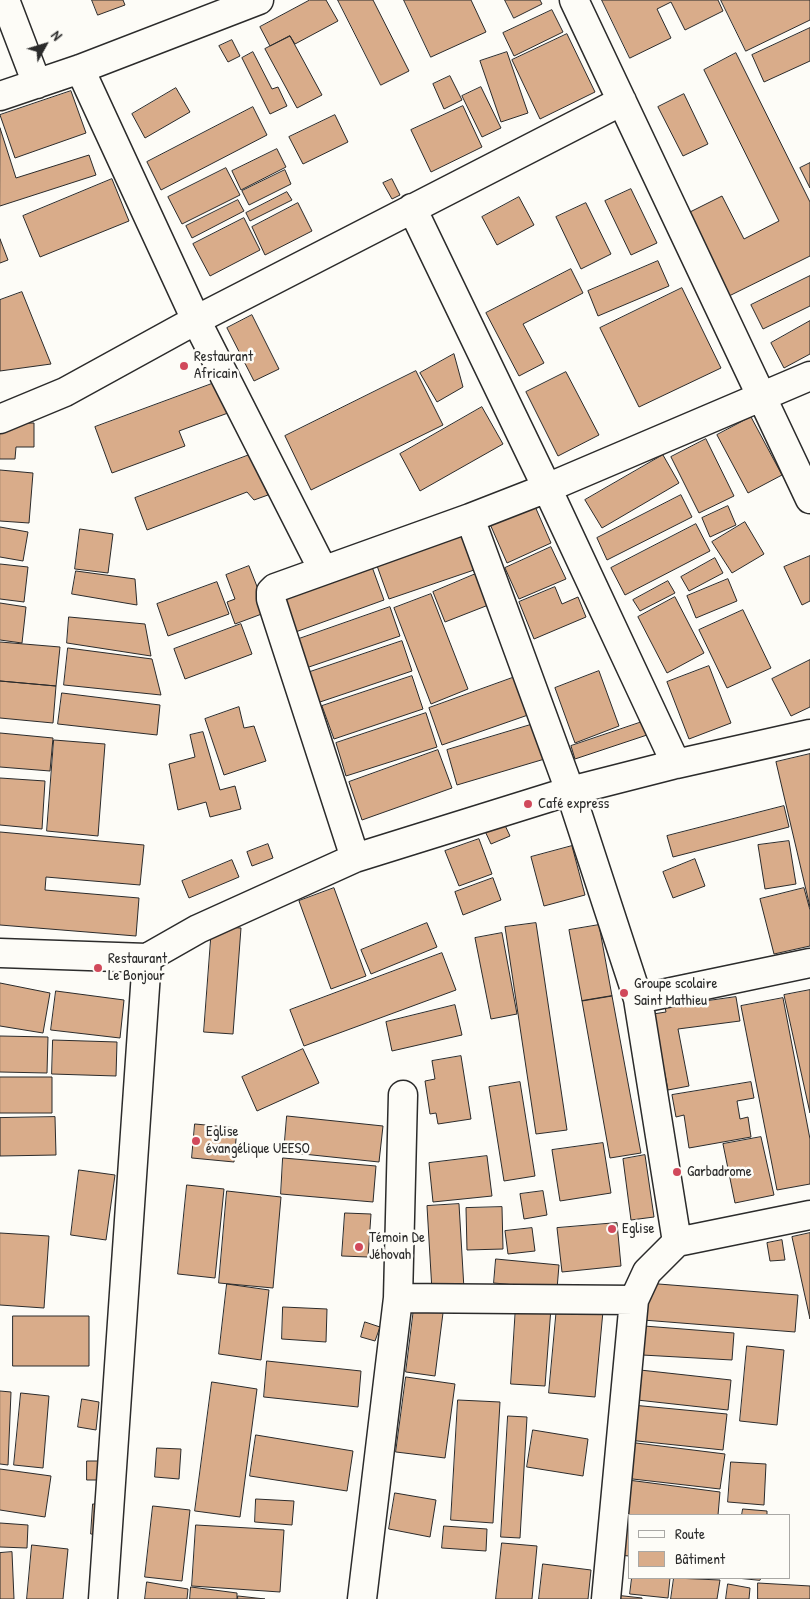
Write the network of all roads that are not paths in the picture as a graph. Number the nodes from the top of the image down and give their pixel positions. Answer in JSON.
{"nodes":[{"id":1,"x":5,"y":0,"type":"edge"},
{"id":2,"x":574,"y":0,"type":"edge"},
{"id":3,"x":257,"y":1,"type":"edge"},
{"id":4,"x":80,"y":69,"type":"junction"},
{"id":5,"x":37,"y":84,"type":"junction"},
{"id":6,"x":0,"y":96,"type":"edge"},
{"id":7,"x":622,"y":101,"type":"junction"},
{"id":8,"x":412,"y":208,"type":"junction"},
{"id":9,"x":196,"y":320,"type":"junction"},
{"id":10,"x":810,"y":376,"type":"edge"},
{"id":11,"x":760,"y":396,"type":"junction"},
{"id":12,"x":0,"y":419,"type":"edge"},
{"id":13,"x":547,"y":488,"type":"junction"},
{"id":14,"x":810,"y":499,"type":"edge"},
{"id":15,"x":470,"y":518,"type":"junction"},
{"id":16,"x":322,"y":570,"type":"junction"},
{"id":17,"x":810,"y":734,"type":"edge"},
{"id":18,"x":676,"y":764,"type":"junction"},
{"id":19,"x":570,"y":791,"type":"junction"},
{"id":20,"x":355,"y":858,"type":"junction"},
{"id":21,"x":0,"y":953,"type":"edge"},
{"id":22,"x":147,"y":958,"type":"junction"},
{"id":23,"x":810,"y":963,"type":"edge"},
{"id":24,"x":638,"y":999,"type":"junction"},
{"id":25,"x":403,"y":1095,"type":"dead end"},
{"id":26,"x":810,"y":1215,"type":"edge"},
{"id":27,"x":677,"y":1242,"type":"junction"},
{"id":28,"x":398,"y":1298,"type":"junction"},
{"id":29,"x":634,"y":1300,"type":"junction"},
{"id":30,"x":103,"y":1599,"type":"edge"},
{"id":31,"x":362,"y":1599,"type":"edge"},
{"id":32,"x":606,"y":1599,"type":"edge"}],
"edges":[{"from":1,"to":5,"type":"street"},
{"from":2,"to":7,"type":"street"},
{"from":3,"to":4,"type":"street"},
{"from":4,"to":5,"type":"street"},
{"from":4,"to":9,"type":"street"},
{"from":5,"to":6,"type":"street"},
{"from":7,"to":8,"type":"street"},
{"from":7,"to":11,"type":"street"},
{"from":8,"to":9,"type":"street"},
{"from":8,"to":13,"type":"street"},
{"from":9,"to":12,"type":"street"},
{"from":9,"to":16,"type":"street"},
{"from":10,"to":11,"type":"street"},
{"from":11,"to":13,"type":"street"},
{"from":11,"to":14,"type":"street"},
{"from":13,"to":15,"type":"street"},
{"from":13,"to":18,"type":"street"},
{"from":15,"to":16,"type":"street"},
{"from":15,"to":19,"type":"street"},
{"from":16,"to":20,"type":"street"},
{"from":17,"to":18,"type":"street"},
{"from":18,"to":19,"type":"street"},
{"from":19,"to":20,"type":"street"},
{"from":19,"to":24,"type":"street"},
{"from":20,"to":22,"type":"street"},
{"from":21,"to":22,"type":"street"},
{"from":22,"to":30,"type":"street"},
{"from":23,"to":24,"type":"street"},
{"from":24,"to":27,"type":"street"},
{"from":25,"to":28,"type":"street"},
{"from":26,"to":27,"type":"street"},
{"from":27,"to":29,"type":"street"},
{"from":28,"to":29,"type":"street"},
{"from":28,"to":31,"type":"street"},
{"from":29,"to":32,"type":"street"}]}
